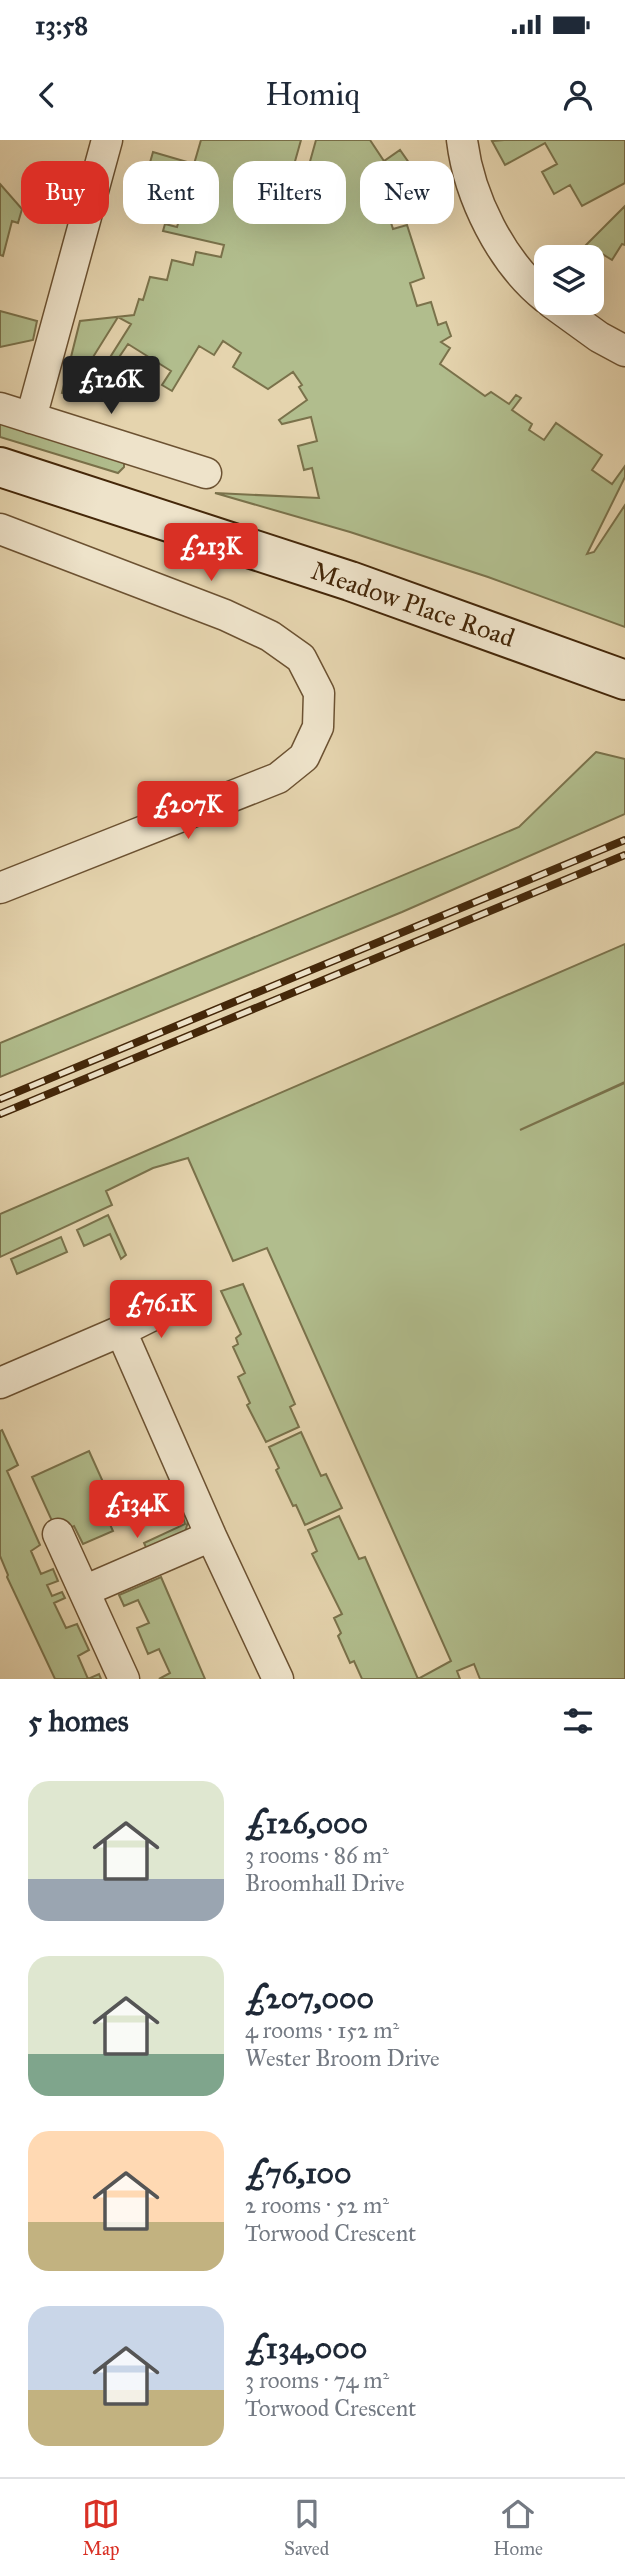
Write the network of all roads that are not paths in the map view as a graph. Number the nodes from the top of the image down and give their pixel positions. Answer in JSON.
{"nodes":[{"id":1,"x":107,"y":140,"type":"edge"},
{"id":2,"x":462,"y":140,"type":"edge"},
{"id":3,"x":534,"y":286,"type":"edge"},
{"id":4,"x":568,"y":315,"type":"edge"},
{"id":5,"x":625,"y":351,"type":"edge"},
{"id":6,"x":0,"y":408,"type":"edge"},
{"id":7,"x":31,"y":418,"type":"junction"},
{"id":8,"x":0,"y":467,"type":"edge"},
{"id":9,"x":206,"y":473,"type":"dead end"},
{"id":10,"x":0,"y":529,"type":"edge"},
{"id":11,"x":625,"y":680,"type":"edge"},
{"id":12,"x":0,"y":888,"type":"edge"},
{"id":13,"x":180,"y":1302,"type":"dead end"},
{"id":14,"x":121,"y":1331,"type":"junction"},
{"id":15,"x":0,"y":1382,"type":"edge"},
{"id":16,"x":58,"y":1534,"type":"dead end"},
{"id":17,"x":211,"y":1536,"type":"junction"},
{"id":18,"x":84,"y":1591,"type":"junction"},
{"id":19,"x":124,"y":1679,"type":"edge"},
{"id":20,"x":278,"y":1679,"type":"edge"}],
"edges":[{"from":1,"to":7,"type":"street"},
{"from":2,"to":3,"type":"street"},
{"from":4,"to":5,"type":"street"},
{"from":6,"to":7,"type":"street"},
{"from":7,"to":9,"type":"street"},
{"from":8,"to":11,"type":"main road","name":"Meadow Place Road"},
{"from":10,"to":12,"type":"street"},
{"from":13,"to":14,"type":"street"},
{"from":14,"to":15,"type":"street"},
{"from":14,"to":17,"type":"street"},
{"from":16,"to":18,"type":"street"},
{"from":17,"to":18,"type":"street"},
{"from":17,"to":20,"type":"street"},
{"from":18,"to":19,"type":"street"}]}
